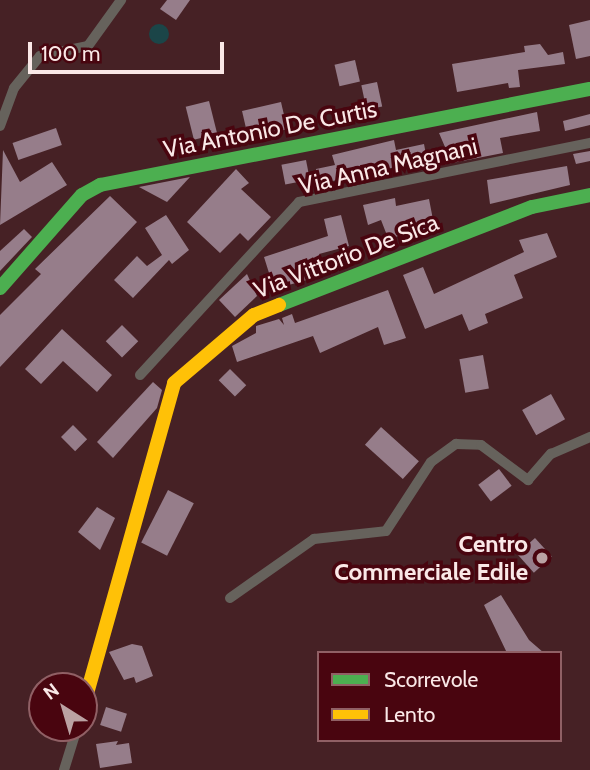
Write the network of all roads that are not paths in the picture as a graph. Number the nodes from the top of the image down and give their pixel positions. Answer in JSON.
{"nodes":[{"id":1,"x":121,"y":0,"type":"edge"},
{"id":2,"x":590,"y":89,"type":"edge"},
{"id":3,"x":0,"y":126,"type":"edge"},
{"id":4,"x":590,"y":143,"type":"edge"},
{"id":5,"x":590,"y":195,"type":"edge"},
{"id":6,"x":0,"y":288,"type":"edge"},
{"id":7,"x":140,"y":374,"type":"dead end"},
{"id":8,"x":590,"y":437,"type":"edge"},
{"id":9,"x":230,"y":598,"type":"dead end"},
{"id":10,"x":93,"y":672,"type":"edge"},
{"id":11,"x":73,"y":742,"type":"edge"},
{"id":12,"x":64,"y":770,"type":"edge"}],
"edges":[{"from":1,"to":3,"type":"street"},
{"from":2,"to":6,"type":"street","name":"Via Antonio De Curtis"},
{"from":4,"to":7,"type":"street","name":"Via Anna Magnani"},
{"from":5,"to":10,"type":"street","name":"Via Vittorio De Sica"},
{"from":8,"to":9,"type":"street"},
{"from":11,"to":12,"type":"street"}]}
